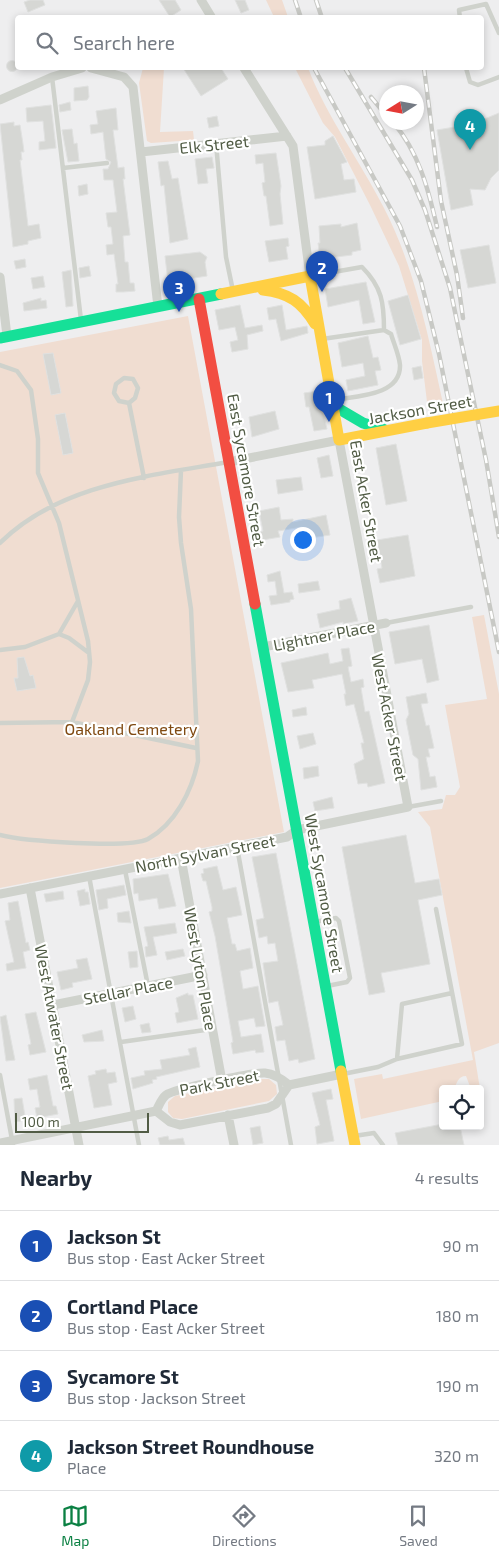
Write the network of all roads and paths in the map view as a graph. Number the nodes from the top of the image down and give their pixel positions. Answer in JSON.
{"nodes":[{"id":1,"x":201,"y":0,"type":"edge"},
{"id":2,"x":210,"y":15,"type":"edge"},
{"id":3,"x":460,"y":15,"type":"edge"},
{"id":4,"x":499,"y":33,"type":"edge"},
{"id":5,"x":75,"y":70,"type":"edge"},
{"id":6,"x":98,"y":70,"type":"edge"},
{"id":7,"x":245,"y":70,"type":"edge"},
{"id":8,"x":467,"y":70,"type":"edge"},
{"id":9,"x":52,"y":77,"type":"junction"},
{"id":10,"x":499,"y":77,"type":"edge"},
{"id":11,"x":0,"y":100,"type":"edge"},
{"id":12,"x":287,"y":136,"type":"junction"},
{"id":13,"x":216,"y":143,"type":"junction"},
{"id":14,"x":140,"y":152,"type":"junction"},
{"id":15,"x":107,"y":163,"type":"dead end"},
{"id":16,"x":63,"y":168,"type":"junction"},
{"id":17,"x":310,"y":276,"type":"junction"},
{"id":18,"x":0,"y":277,"type":"edge"},
{"id":19,"x":250,"y":289,"type":"junction"},
{"id":20,"x":233,"y":292,"type":"junction"},
{"id":21,"x":199,"y":299,"type":"junction"},
{"id":22,"x":158,"y":307,"type":"junction"},
{"id":23,"x":81,"y":322,"type":"junction"},
{"id":24,"x":384,"y":330,"type":"junction"},
{"id":25,"x":4,"y":337,"type":"edge"},
{"id":26,"x":321,"y":337,"type":"junction"},
{"id":27,"x":0,"y":366,"type":"edge"},
{"id":28,"x":129,"y":403,"type":"junction"},
{"id":29,"x":333,"y":403,"type":"junction"},
{"id":30,"x":499,"y":411,"type":"edge"},
{"id":31,"x":393,"y":430,"type":"junction"},
{"id":32,"x":339,"y":440,"type":"junction"},
{"id":33,"x":229,"y":462,"type":"junction"},
{"id":34,"x":181,"y":470,"type":"junction"},
{"id":35,"x":144,"y":478,"type":"junction"},
{"id":36,"x":52,"y":506,"type":"junction"},
{"id":37,"x":0,"y":543,"type":"edge"},
{"id":38,"x":78,"y":601,"type":"junction"},
{"id":39,"x":471,"y":608,"type":"dead end"},
{"id":40,"x":386,"y":624,"type":"joint"},
{"id":41,"x":373,"y":626,"type":"junction"},
{"id":42,"x":58,"y":634,"type":"junction"},
{"id":43,"x":263,"y":647,"type":"junction"},
{"id":44,"x":0,"y":650,"type":"edge"},
{"id":45,"x":89,"y":654,"type":"junction"},
{"id":46,"x":72,"y":722,"type":"junction"},
{"id":47,"x":0,"y":723,"type":"edge"},
{"id":48,"x":196,"y":748,"type":"junction"},
{"id":49,"x":441,"y":801,"type":"dead end"},
{"id":50,"x":408,"y":807,"type":"junction"},
{"id":51,"x":297,"y":830,"type":"junction"},
{"id":52,"x":0,"y":835,"type":"edge"},
{"id":53,"x":237,"y":847,"type":"junction"},
{"id":54,"x":181,"y":858,"type":"junction"},
{"id":55,"x":125,"y":869,"type":"junction"},
{"id":56,"x":89,"y":876,"type":"junction"},
{"id":57,"x":30,"y":888,"type":"junction"},
{"id":58,"x":0,"y":894,"type":"edge"},
{"id":59,"x":436,"y":909,"type":"dead end"},
{"id":60,"x":314,"y":922,"type":"junction"},
{"id":61,"x":203,"y":975,"type":"junction"},
{"id":62,"x":148,"y":986,"type":"junction"},
{"id":63,"x":326,"y":986,"type":"junction"},
{"id":64,"x":111,"y":993,"type":"junction"},
{"id":65,"x":452,"y":993,"type":"junction"},
{"id":66,"x":52,"y":1005,"type":"junction"},
{"id":67,"x":212,"y":1029,"type":"junction"},
{"id":68,"x":121,"y":1042,"type":"junction"},
{"id":69,"x":397,"y":1059,"type":"junction"},
{"id":70,"x":342,"y":1074,"type":"junction"},
{"id":71,"x":0,"y":1075,"type":"edge"},
{"id":72,"x":278,"y":1076,"type":"junction"},
{"id":73,"x":222,"y":1081,"type":"junction"},
{"id":74,"x":289,"y":1085,"type":"junction"},
{"id":75,"x":282,"y":1096,"type":"junction"},
{"id":76,"x":156,"y":1111,"type":"junction"},
{"id":77,"x":228,"y":1115,"type":"junction"},
{"id":78,"x":132,"y":1116,"type":"junction"},
{"id":79,"x":75,"y":1127,"type":"junction"},
{"id":80,"x":354,"y":1141,"type":"edge"},
{"id":81,"x":0,"y":1143,"type":"edge"},
{"id":82,"x":13,"y":1143,"type":"edge"},
{"id":83,"x":79,"y":1145,"type":"edge"},
{"id":84,"x":139,"y":1145,"type":"edge"},
{"id":85,"x":234,"y":1145,"type":"edge"},
{"id":86,"x":291,"y":1145,"type":"edge"},
{"id":87,"x":383,"y":1145,"type":"edge"}],
"edges":[{"from":1,"to":2,"type":"street"},
{"from":3,"to":4,"type":"lane"},
{"from":5,"to":9,"type":"street"},
{"from":6,"to":14,"type":"street"},
{"from":7,"to":12,"type":"street","name":"East Acker Street"},
{"from":8,"to":10,"type":"lane"},
{"from":9,"to":11,"type":"street"},
{"from":9,"to":16,"type":"lane"},
{"from":12,"to":13,"type":"street","name":"Elk Street"},
{"from":12,"to":17,"type":"street","name":"East Acker Street"},
{"from":13,"to":14,"type":"street","name":"Elk Street"},
{"from":13,"to":20,"type":"lane"},
{"from":14,"to":22,"type":"street"},
{"from":15,"to":16,"type":"lane"},
{"from":16,"to":23,"type":"lane"},
{"from":17,"to":19,"type":"street"},
{"from":17,"to":24,"type":"lane"},
{"from":17,"to":26,"type":"street","name":"East Acker Street"},
{"from":18,"to":25,"type":"street"},
{"from":19,"to":20,"type":"street"},
{"from":19,"to":26,"type":"street"},
{"from":20,"to":21,"type":"street"},
{"from":21,"to":22,"type":"street"},
{"from":21,"to":33,"type":"street","name":"East Sycamore Street"},
{"from":22,"to":23,"type":"street"},
{"from":23,"to":25,"type":"street"},
{"from":24,"to":26,"type":"lane"},
{"from":24,"to":29,"type":"lane"},
{"from":26,"to":29,"type":"street","name":"East Acker Street"},
{"from":27,"to":36,"type":"lane"},
{"from":28,"to":28,"type":"lane"},
{"from":28,"to":35,"type":"lane"},
{"from":29,"to":31,"type":"street"},
{"from":29,"to":32,"type":"street","name":"East Acker Street"},
{"from":30,"to":31,"type":"street","name":"Jackson Street","bridge":true},
{"from":31,"to":32,"type":"street","name":"Jackson Street"},
{"from":32,"to":33,"type":"street","name":"Jackson Street"},
{"from":32,"to":41,"type":"street","name":"East Acker Street"},
{"from":33,"to":34,"type":"lane"},
{"from":33,"to":43,"type":"street","name":"East Sycamore Street"},
{"from":34,"to":35,"type":"lane"},
{"from":34,"to":48,"type":"lane"},
{"from":35,"to":36,"type":"lane"},
{"from":36,"to":37,"type":"lane"},
{"from":36,"to":38,"type":"lane"},
{"from":38,"to":42,"type":"lane"},
{"from":38,"to":45,"type":"lane"},
{"from":39,"to":40,"type":"lane"},
{"from":40,"to":41,"type":"street","name":"Lightner Place"},
{"from":41,"to":43,"type":"street","name":"Lightner Place"},
{"from":41,"to":50,"type":"street","name":"West Acker Street"},
{"from":42,"to":44,"type":"lane"},
{"from":42,"to":45,"type":"lane"},
{"from":43,"to":51,"type":"street","name":"West Sycamore Street"},
{"from":45,"to":46,"type":"lane"},
{"from":46,"to":47,"type":"lane"},
{"from":46,"to":48,"type":"lane"},
{"from":48,"to":52,"type":"lane"},
{"from":49,"to":50,"type":"lane"},
{"from":50,"to":51,"type":"street","name":"North Sylvan Street"},
{"from":51,"to":53,"type":"street","name":"North Sylvan Street"},
{"from":51,"to":60,"type":"street","name":"West Sycamore Street"},
{"from":53,"to":54,"type":"street","name":"North Sylvan Street"},
{"from":53,"to":72,"type":"lane"},
{"from":54,"to":55,"type":"street","name":"North Sylvan Street"},
{"from":54,"to":61,"type":"street","name":"West Lyton Place"},
{"from":55,"to":56,"type":"street","name":"North Sylvan Street"},
{"from":55,"to":62,"type":"lane"},
{"from":56,"to":57,"type":"street","name":"North Sylvan Street"},
{"from":56,"to":64,"type":"lane"},
{"from":57,"to":58,"type":"street","name":"North Sylvan Street"},
{"from":57,"to":66,"type":"street","name":"West Atwater Street"},
{"from":59,"to":65,"type":"lane"},
{"from":60,"to":63,"type":"street","name":"West Sycamore Street"},
{"from":60,"to":63,"type":"lane"},
{"from":61,"to":62,"type":"street","name":"Stellar Place"},
{"from":61,"to":67,"type":"street","name":"West Lyton Place"},
{"from":62,"to":64,"type":"street","name":"Stellar Place"},
{"from":63,"to":70,"type":"street","name":"West Sycamore Street"},
{"from":64,"to":66,"type":"street","name":"Stellar Place"},
{"from":64,"to":68,"type":"lane"},
{"from":65,"to":69,"type":"lane"},
{"from":65,"to":69,"type":"lane"},
{"from":66,"to":79,"type":"street","name":"West Atwater Street"},
{"from":67,"to":68,"type":"lane"},
{"from":67,"to":73,"type":"street","name":"West Lyton Place"},
{"from":68,"to":78,"type":"lane"},
{"from":69,"to":70,"type":"lane"},
{"from":70,"to":74,"type":"street"},
{"from":70,"to":80,"type":"street","name":"West Sycamore Street"},
{"from":71,"to":82,"type":"lane"},
{"from":72,"to":73,"type":"street","name":"Park Street"},
{"from":72,"to":74,"type":"street","name":"Park Street"},
{"from":72,"to":75,"type":"lane"},
{"from":73,"to":76,"type":"street","name":"Park Street"},
{"from":74,"to":75,"type":"street"},
{"from":75,"to":77,"type":"street"},
{"from":75,"to":86,"type":"lane"},
{"from":76,"to":77,"type":"street"},
{"from":76,"to":78,"type":"street"},
{"from":77,"to":85,"type":"street"},
{"from":78,"to":79,"type":"street"},
{"from":78,"to":84,"type":"lane"},
{"from":79,"to":82,"type":"street"},
{"from":79,"to":83,"type":"street","name":"West Atwater Street"},
{"from":80,"to":87,"type":"lane"},
{"from":81,"to":82,"type":"street"}]}
